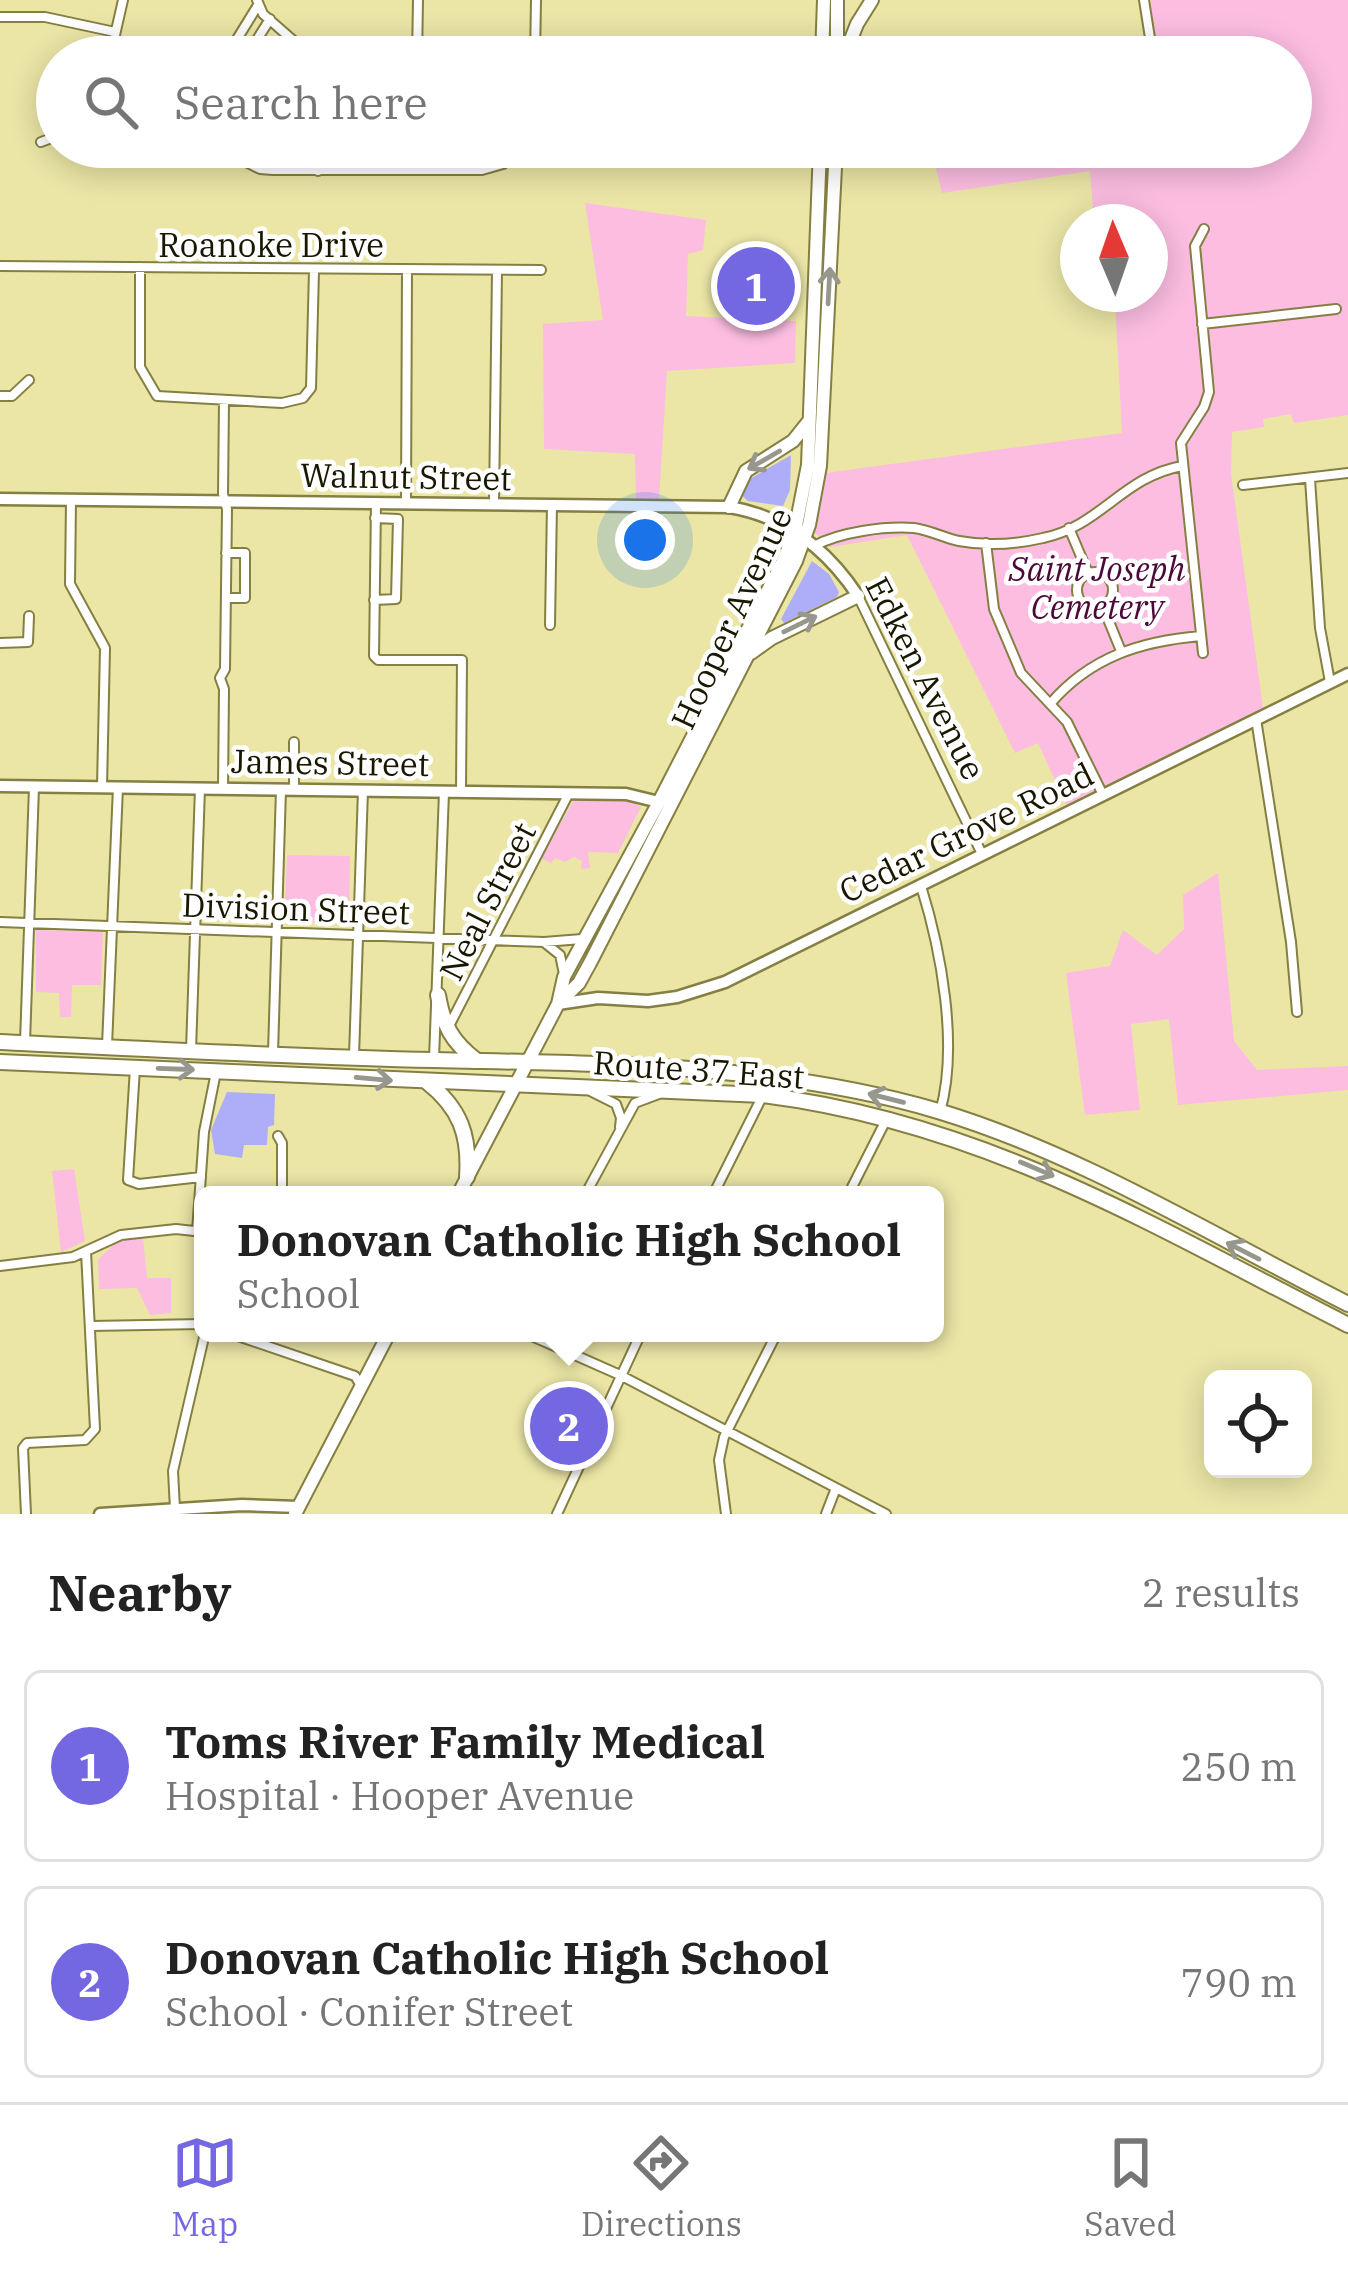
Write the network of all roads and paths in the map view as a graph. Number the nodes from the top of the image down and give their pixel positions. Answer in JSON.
{"nodes":[{"id":1,"x":123,"y":0,"type":"edge"},
{"id":2,"x":418,"y":0,"type":"edge"},
{"id":3,"x":536,"y":0,"type":"edge"},
{"id":4,"x":824,"y":0,"type":"edge"},
{"id":5,"x":837,"y":0,"type":"edge"},
{"id":6,"x":872,"y":0,"type":"edge"},
{"id":7,"x":1144,"y":0,"type":"edge"},
{"id":8,"x":257,"y":2,"type":"edge"},
{"id":9,"x":0,"y":17,"type":"edge"},
{"id":10,"x":270,"y":20,"type":"junction"},
{"id":11,"x":115,"y":32,"type":"junction"},
{"id":12,"x":114,"y":36,"type":"edge"},
{"id":13,"x":238,"y":36,"type":"edge"},
{"id":14,"x":260,"y":36,"type":"edge"},
{"id":15,"x":288,"y":36,"type":"edge"},
{"id":16,"x":417,"y":36,"type":"edge"},
{"id":17,"x":535,"y":36,"type":"edge"},
{"id":18,"x":823,"y":36,"type":"edge"},
{"id":19,"x":839,"y":36,"type":"edge"},
{"id":20,"x":851,"y":36,"type":"edge"},
{"id":21,"x":1150,"y":36,"type":"edge"},
{"id":22,"x":258,"y":168,"type":"edge"},
{"id":23,"x":318,"y":168,"type":"edge"},
{"id":24,"x":495,"y":168,"type":"edge"},
{"id":25,"x":825,"y":168,"type":"edge"},
{"id":26,"x":828,"y":168,"type":"edge"},
{"id":27,"x":416,"y":169,"type":"joint"},
{"id":28,"x":318,"y":171,"type":"junction"},
{"id":29,"x":1204,"y":230,"type":"dead end"},
{"id":30,"x":0,"y":266,"type":"edge"},
{"id":31,"x":140,"y":267,"type":"junction"},
{"id":32,"x":314,"y":269,"type":"junction"},
{"id":33,"x":407,"y":270,"type":"junction"},
{"id":34,"x":497,"y":270,"type":"junction"},
{"id":35,"x":541,"y":270,"type":"dead end"},
{"id":36,"x":1336,"y":309,"type":"dead end"},
{"id":37,"x":1202,"y":324,"type":"junction"},
{"id":38,"x":29,"y":380,"type":"dead end"},
{"id":39,"x":0,"y":396,"type":"edge"},
{"id":40,"x":224,"y":401,"type":"junction"},
{"id":41,"x":810,"y":420,"type":"junction"},
{"id":42,"x":1182,"y":466,"type":"junction"},
{"id":43,"x":1348,"y":473,"type":"edge"},
{"id":44,"x":1310,"y":479,"type":"junction"},
{"id":45,"x":1243,"y":485,"type":"dead end"},
{"id":46,"x":0,"y":499,"type":"edge"},
{"id":47,"x":71,"y":500,"type":"junction"},
{"id":48,"x":226,"y":501,"type":"junction"},
{"id":49,"x":376,"y":503,"type":"junction"},
{"id":50,"x":406,"y":503,"type":"junction"},
{"id":51,"x":494,"y":503,"type":"junction"},
{"id":52,"x":552,"y":504,"type":"junction"},
{"id":53,"x":729,"y":507,"type":"junction"},
{"id":54,"x":375,"y":518,"type":"junction"},
{"id":55,"x":1069,"y":528,"type":"junction"},
{"id":56,"x":804,"y":539,"type":"junction"},
{"id":57,"x":986,"y":543,"type":"junction"},
{"id":58,"x":226,"y":553,"type":"junction"},
{"id":59,"x":1088,"y":573,"type":"junction"},
{"id":60,"x":858,"y":596,"type":"junction"},
{"id":61,"x":225,"y":598,"type":"junction"},
{"id":62,"x":374,"y":600,"type":"junction"},
{"id":63,"x":1102,"y":607,"type":"junction"},
{"id":64,"x":29,"y":616,"type":"dead end"},
{"id":65,"x":550,"y":625,"type":"dead end"},
{"id":66,"x":1201,"y":636,"type":"junction"},
{"id":67,"x":0,"y":643,"type":"edge"},
{"id":68,"x":1121,"y":652,"type":"junction"},
{"id":69,"x":1203,"y":652,"type":"dead end"},
{"id":70,"x":746,"y":658,"type":"junction"},
{"id":71,"x":1348,"y":674,"type":"edge"},
{"id":72,"x":1330,"y":682,"type":"junction"},
{"id":73,"x":1050,"y":704,"type":"junction"},
{"id":74,"x":1256,"y":719,"type":"junction"},
{"id":75,"x":294,"y":742,"type":"dead end"},
{"id":76,"x":0,"y":786,"type":"edge"},
{"id":77,"x":34,"y":786,"type":"junction"},
{"id":78,"x":102,"y":787,"type":"junction"},
{"id":79,"x":118,"y":787,"type":"junction"},
{"id":80,"x":200,"y":788,"type":"junction"},
{"id":81,"x":223,"y":788,"type":"junction"},
{"id":82,"x":288,"y":789,"type":"junction"},
{"id":83,"x":363,"y":790,"type":"junction"},
{"id":84,"x":444,"y":791,"type":"junction"},
{"id":85,"x":461,"y":791,"type":"junction"},
{"id":86,"x":569,"y":794,"type":"junction"},
{"id":87,"x":1103,"y":795,"type":"junction"},
{"id":88,"x":659,"y":802,"type":"junction"},
{"id":89,"x":982,"y":854,"type":"junction"},
{"id":90,"x":921,"y":884,"type":"junction"},
{"id":91,"x":0,"y":922,"type":"edge"},
{"id":92,"x":30,"y":923,"type":"junction"},
{"id":93,"x":112,"y":926,"type":"junction"},
{"id":94,"x":196,"y":928,"type":"junction"},
{"id":95,"x":275,"y":931,"type":"junction"},
{"id":96,"x":358,"y":934,"type":"junction"},
{"id":97,"x":589,"y":936,"type":"junction"},
{"id":98,"x":439,"y":937,"type":"junction"},
{"id":99,"x":495,"y":940,"type":"junction"},
{"id":100,"x":544,"y":942,"type":"junction"},
{"id":101,"x":590,"y":963,"type":"junction"},
{"id":102,"x":564,"y":977,"type":"junction"},
{"id":103,"x":438,"y":995,"type":"junction"},
{"id":104,"x":598,"y":998,"type":"junction"},
{"id":105,"x":558,"y":1004,"type":"junction"},
{"id":106,"x":1298,"y":1012,"type":"dead end"},
{"id":107,"x":447,"y":1030,"type":"junction"},
{"id":108,"x":0,"y":1042,"type":"edge"},
{"id":109,"x":25,"y":1043,"type":"junction"},
{"id":110,"x":107,"y":1046,"type":"junction"},
{"id":111,"x":191,"y":1050,"type":"junction"},
{"id":112,"x":273,"y":1053,"type":"junction"},
{"id":113,"x":353,"y":1056,"type":"junction"},
{"id":114,"x":434,"y":1060,"type":"junction"},
{"id":115,"x":476,"y":1060,"type":"junction"},
{"id":116,"x":0,"y":1061,"type":"edge"},
{"id":117,"x":526,"y":1062,"type":"junction"},
{"id":118,"x":135,"y":1067,"type":"junction"},
{"id":119,"x":216,"y":1070,"type":"junction"},
{"id":120,"x":427,"y":1082,"type":"junction"},
{"id":121,"x":514,"y":1084,"type":"junction"},
{"id":122,"x":580,"y":1088,"type":"junction"},
{"id":123,"x":665,"y":1091,"type":"junction"},
{"id":124,"x":763,"y":1095,"type":"junction"},
{"id":125,"x":940,"y":1112,"type":"junction"},
{"id":126,"x":887,"y":1118,"type":"junction"},
{"id":127,"x":619,"y":1130,"type":"junction"},
{"id":128,"x":278,"y":1136,"type":"dead end"},
{"id":129,"x":201,"y":1177,"type":"junction"},
{"id":130,"x":467,"y":1177,"type":"junction"},
{"id":131,"x":201,"y":1186,"type":"edge"},
{"id":132,"x":282,"y":1186,"type":"edge"},
{"id":133,"x":462,"y":1186,"type":"edge"},
{"id":134,"x":591,"y":1186,"type":"edge"},
{"id":135,"x":718,"y":1186,"type":"edge"},
{"id":136,"x":853,"y":1186,"type":"edge"},
{"id":137,"x":194,"y":1231,"type":"edge"},
{"id":138,"x":86,"y":1252,"type":"junction"},
{"id":139,"x":0,"y":1266,"type":"edge"},
{"id":140,"x":1348,"y":1304,"type":"edge"},
{"id":141,"x":1348,"y":1325,"type":"edge"},
{"id":142,"x":90,"y":1326,"type":"junction"},
{"id":143,"x":194,"y":1329,"type":"edge"},
{"id":144,"x":201,"y":1342,"type":"edge"},
{"id":145,"x":255,"y":1342,"type":"edge"},
{"id":146,"x":384,"y":1342,"type":"edge"},
{"id":147,"x":545,"y":1342,"type":"edge"},
{"id":148,"x":637,"y":1342,"type":"edge"},
{"id":149,"x":772,"y":1342,"type":"edge"},
{"id":150,"x":620,"y":1376,"type":"junction"},
{"id":151,"x":362,"y":1386,"type":"junction"},
{"id":152,"x":727,"y":1430,"type":"junction"},
{"id":153,"x":836,"y":1488,"type":"junction"},
{"id":154,"x":176,"y":1511,"type":"junction"},
{"id":155,"x":297,"y":1511,"type":"edge"},
{"id":156,"x":26,"y":1514,"type":"edge"},
{"id":157,"x":100,"y":1514,"type":"edge"},
{"id":158,"x":557,"y":1514,"type":"edge"},
{"id":159,"x":726,"y":1514,"type":"edge"},
{"id":160,"x":826,"y":1514,"type":"edge"},
{"id":161,"x":886,"y":1514,"type":"edge"}],
"edges":[{"from":1,"to":11,"type":"street"},
{"from":2,"to":16,"type":"street"},
{"from":3,"to":17,"type":"street"},
{"from":4,"to":18,"type":"main road"},
{"from":5,"to":19,"type":"main road"},
{"from":6,"to":20,"type":"main road"},
{"from":7,"to":21,"type":"street"},
{"from":8,"to":10,"type":"street"},
{"from":8,"to":13,"type":"street"},
{"from":9,"to":11,"type":"street"},
{"from":10,"to":14,"type":"street"},
{"from":10,"to":15,"type":"street"},
{"from":11,"to":12,"type":"street"},
{"from":22,"to":28,"type":"street"},
{"from":23,"to":28,"type":"street"},
{"from":24,"to":27,"type":"street"},
{"from":25,"to":41,"type":"main road","name":"Hooper Avenue"},
{"from":56,"to":26,"type":"main road","name":"Hooper Avenue","one_way":true},
{"from":27,"to":28,"type":"street"},
{"from":29,"to":37,"type":"street"},
{"from":30,"to":31,"type":"street","name":"Roanoke Drive"},
{"from":31,"to":32,"type":"street","name":"Roanoke Drive"},
{"from":31,"to":40,"type":"street"},
{"from":32,"to":33,"type":"street","name":"Roanoke Drive"},
{"from":32,"to":40,"type":"street"},
{"from":33,"to":34,"type":"street","name":"Roanoke Drive"},
{"from":33,"to":50,"type":"street"},
{"from":34,"to":35,"type":"street","name":"Roanoke Drive"},
{"from":34,"to":51,"type":"street"},
{"from":36,"to":37,"type":"street"},
{"from":37,"to":42,"type":"street"},
{"from":38,"to":39,"type":"street"},
{"from":40,"to":48,"type":"street"},
{"from":41,"to":53,"type":"main road","one_way":true},
{"from":41,"to":56,"type":"main road","name":"Hooper Avenue"},
{"from":42,"to":55,"type":"street"},
{"from":42,"to":66,"type":"street"},
{"from":43,"to":44,"type":"street"},
{"from":44,"to":45,"type":"street"},
{"from":44,"to":72,"type":"street"},
{"from":46,"to":47,"type":"street","name":"Walnut Street"},
{"from":47,"to":48,"type":"street","name":"Walnut Street"},
{"from":47,"to":78,"type":"street"},
{"from":48,"to":49,"type":"street","name":"Walnut Street"},
{"from":48,"to":58,"type":"street"},
{"from":49,"to":50,"type":"street","name":"Walnut Street"},
{"from":49,"to":54,"type":"street"},
{"from":50,"to":51,"type":"street","name":"Walnut Street"},
{"from":51,"to":52,"type":"street","name":"Walnut Street"},
{"from":52,"to":53,"type":"street","name":"Walnut Street"},
{"from":52,"to":65,"type":"street"},
{"from":53,"to":56,"type":"street","name":"Walnut Street"},
{"from":54,"to":62,"type":"street"},
{"from":54,"to":62,"type":"street"},
{"from":55,"to":57,"type":"street"},
{"from":55,"to":59,"type":"street"},
{"from":56,"to":57,"type":"street"},
{"from":56,"to":60,"type":"street","name":"Edken Avenue"},
{"from":56,"to":70,"type":"main road","name":"Hooper Avenue"},
{"from":56,"to":88,"type":"main road","name":"Hooper Avenue"},
{"from":57,"to":73,"type":"street"},
{"from":58,"to":61,"type":"street"},
{"from":58,"to":61,"type":"street"},
{"from":59,"to":63,"type":"street"},
{"from":59,"to":63,"type":"street"},
{"from":70,"to":60,"type":"main road","one_way":true},
{"from":60,"to":89,"type":"street","name":"Edken Avenue"},
{"from":61,"to":81,"type":"street"},
{"from":62,"to":85,"type":"street"},
{"from":63,"to":68,"type":"street"},
{"from":64,"to":67,"type":"street"},
{"from":66,"to":68,"type":"street"},
{"from":66,"to":69,"type":"street"},
{"from":68,"to":73,"type":"street"},
{"from":70,"to":101,"type":"main road","name":"Hooper Avenue"},
{"from":71,"to":72,"type":"street","name":"Cedar Grove Road"},
{"from":72,"to":74,"type":"street","name":"Cedar Grove Road"},
{"from":73,"to":87,"type":"street"},
{"from":74,"to":87,"type":"street","name":"Cedar Grove Road"},
{"from":74,"to":106,"type":"street"},
{"from":75,"to":82,"type":"street"},
{"from":76,"to":77,"type":"street","name":"James Street"},
{"from":77,"to":78,"type":"street","name":"James Street"},
{"from":77,"to":92,"type":"street"},
{"from":78,"to":79,"type":"street","name":"James Street"},
{"from":79,"to":80,"type":"street","name":"James Street"},
{"from":79,"to":93,"type":"street"},
{"from":80,"to":81,"type":"street","name":"James Street"},
{"from":80,"to":94,"type":"street"},
{"from":81,"to":82,"type":"street","name":"James Street"},
{"from":82,"to":83,"type":"street","name":"James Street"},
{"from":82,"to":95,"type":"street"},
{"from":83,"to":84,"type":"street","name":"James Street"},
{"from":83,"to":96,"type":"street"},
{"from":84,"to":85,"type":"street","name":"James Street"},
{"from":84,"to":98,"type":"street"},
{"from":85,"to":86,"type":"street","name":"James Street"},
{"from":86,"to":88,"type":"street","name":"James Street"},
{"from":86,"to":99,"type":"street","name":"Neal Street"},
{"from":87,"to":89,"type":"street","name":"Cedar Grove Road"},
{"from":88,"to":97,"type":"main road","name":"Hooper Avenue"},
{"from":89,"to":90,"type":"street","name":"Cedar Grove Road"},
{"from":90,"to":104,"type":"street","name":"Cedar Grove Road"},
{"from":90,"to":125,"type":"street"},
{"from":91,"to":92,"type":"street","name":"Division Street"},
{"from":92,"to":93,"type":"street","name":"Division Street"},
{"from":92,"to":109,"type":"street"},
{"from":93,"to":94,"type":"street","name":"Division Street"},
{"from":93,"to":110,"type":"street"},
{"from":94,"to":95,"type":"street","name":"Division Street"},
{"from":94,"to":111,"type":"street"},
{"from":95,"to":96,"type":"street","name":"Division Street"},
{"from":95,"to":112,"type":"street"},
{"from":96,"to":98,"type":"street","name":"Division Street"},
{"from":96,"to":113,"type":"street"},
{"from":97,"to":100,"type":"street","name":"Division Street"},
{"from":97,"to":102,"type":"main road","name":"Hooper Avenue"},
{"from":98,"to":99,"type":"street","name":"Division Street"},
{"from":98,"to":103,"type":"street"},
{"from":99,"to":100,"type":"street","name":"Division Street"},
{"from":99,"to":107,"type":"street","name":"Neal Street"},
{"from":100,"to":102,"type":"street"},
{"from":101,"to":104,"type":"street"},
{"from":101,"to":105,"type":"main road","name":"Hooper Avenue"},
{"from":102,"to":105,"type":"main road","name":"Hooper Avenue"},
{"from":103,"to":107,"type":"highway"},
{"from":103,"to":114,"type":"street"},
{"from":104,"to":105,"type":"street","name":"Cedar Grove Road"},
{"from":105,"to":117,"type":"main road","name":"Hooper Avenue"},
{"from":107,"to":115,"type":"highway"},
{"from":108,"to":109,"type":"highway","name":"Route 37 East"},
{"from":109,"to":110,"type":"highway","name":"Route 37 East"},
{"from":110,"to":111,"type":"highway","name":"Route 37 East"},
{"from":111,"to":112,"type":"highway","name":"Route 37 East"},
{"from":112,"to":113,"type":"highway","name":"Route 37 East"},
{"from":113,"to":114,"type":"highway","name":"Route 37 East"},
{"from":114,"to":115,"type":"highway","name":"Route 37 East"},
{"from":115,"to":117,"type":"highway","name":"Route 37 East"},
{"from":116,"to":118,"type":"highway","name":"Route 37 East"},
{"from":117,"to":121,"type":"main road","name":"Hooper Avenue"},
{"from":125,"to":117,"type":"highway","name":"Route 37 East","one_way":true},
{"from":118,"to":119,"type":"highway","name":"Route 37 East","one_way":true},
{"from":118,"to":129,"type":"street"},
{"from":119,"to":120,"type":"highway","name":"Route 37 East","one_way":true},
{"from":119,"to":129,"type":"street"},
{"from":120,"to":121,"type":"highway","name":"Route 37 East"},
{"from":120,"to":130,"type":"highway"},
{"from":121,"to":122,"type":"highway","name":"Route 37 East"},
{"from":121,"to":130,"type":"main road","name":"Hooper Avenue"},
{"from":122,"to":123,"type":"highway","name":"Route 37 East"},
{"from":122,"to":127,"type":"street"},
{"from":123,"to":124,"type":"highway","name":"Route 37 East"},
{"from":123,"to":127,"type":"street"},
{"from":124,"to":126,"type":"highway","name":"Route 37 East"},
{"from":124,"to":135,"type":"street"},
{"from":140,"to":125,"type":"highway","name":"Route 37 East","one_way":true},
{"from":126,"to":136,"type":"street"},
{"from":126,"to":141,"type":"highway","name":"Route 37 East","one_way":true},
{"from":127,"to":134,"type":"street"},
{"from":128,"to":132,"type":"street"},
{"from":129,"to":131,"type":"street"},
{"from":130,"to":133,"type":"main road","name":"Hooper Avenue"},
{"from":137,"to":138,"type":"street"},
{"from":138,"to":139,"type":"street"},
{"from":138,"to":142,"type":"street"},
{"from":142,"to":143,"type":"street"},
{"from":142,"to":156,"type":"street"},
{"from":144,"to":154,"type":"street"},
{"from":145,"to":151,"type":"street"},
{"from":146,"to":151,"type":"main road"},
{"from":147,"to":150,"type":"street"},
{"from":148,"to":150,"type":"street"},
{"from":149,"to":152,"type":"street"},
{"from":150,"to":152,"type":"street"},
{"from":150,"to":158,"type":"street"},
{"from":151,"to":155,"type":"main road"},
{"from":152,"to":153,"type":"street"},
{"from":152,"to":159,"type":"street"},
{"from":153,"to":160,"type":"street"},
{"from":153,"to":161,"type":"street"},
{"from":154,"to":155,"type":"street"},
{"from":154,"to":157,"type":"street"}]}
